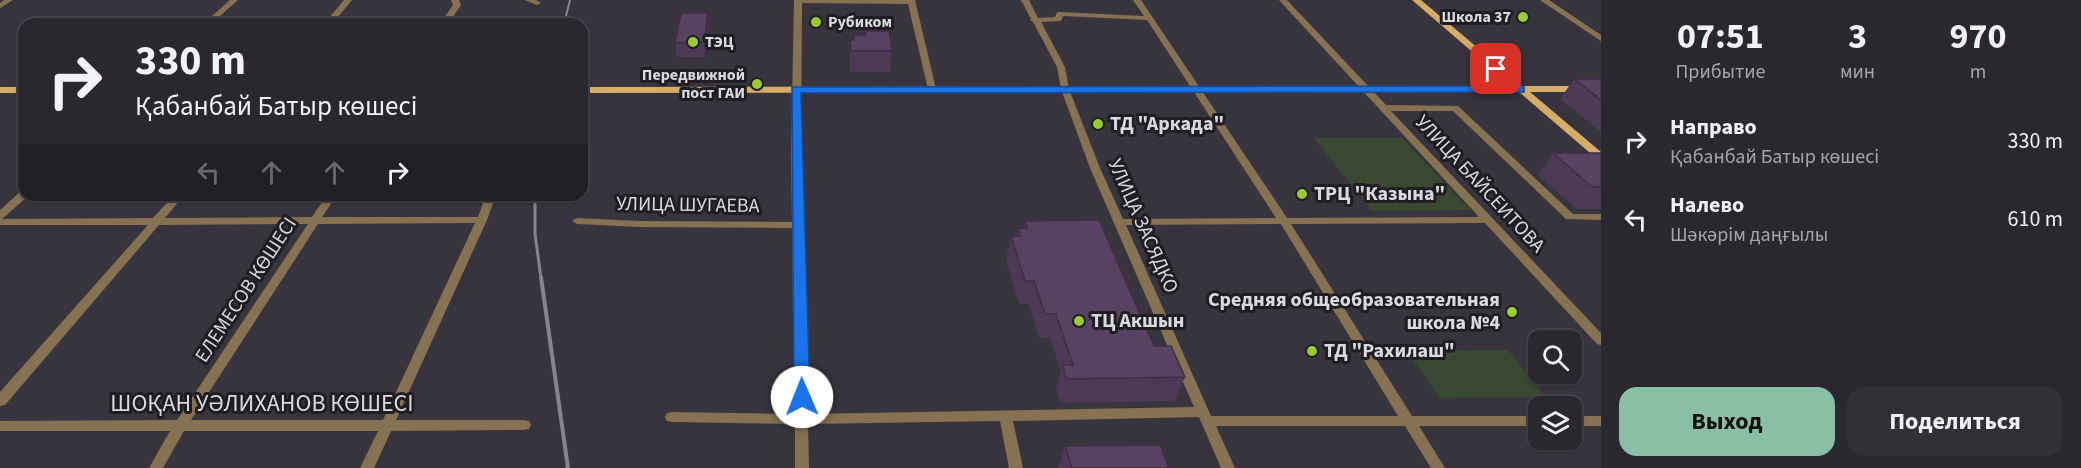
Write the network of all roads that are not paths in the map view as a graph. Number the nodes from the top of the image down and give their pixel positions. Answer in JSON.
{"nodes":[{"id":1,"x":9,"y":0,"type":"edge"},
{"id":2,"x":234,"y":0,"type":"edge"},
{"id":3,"x":348,"y":0,"type":"edge"},
{"id":4,"x":455,"y":0,"type":"edge"},
{"id":5,"x":1025,"y":0,"type":"edge"},
{"id":6,"x":1137,"y":0,"type":"edge"},
{"id":7,"x":1283,"y":0,"type":"edge"},
{"id":8,"x":1416,"y":0,"type":"edge"},
{"id":9,"x":1544,"y":0,"type":"edge"},
{"id":10,"x":798,"y":1,"type":"edge"},
{"id":11,"x":911,"y":1,"type":"edge"},
{"id":12,"x":0,"y":6,"type":"edge"},
{"id":13,"x":214,"y":18,"type":"edge"},
{"id":14,"x":333,"y":18,"type":"edge"},
{"id":15,"x":448,"y":18,"type":"edge"},
{"id":16,"x":1148,"y":18,"type":"junction"},
{"id":17,"x":1034,"y":20,"type":"junction"},
{"id":18,"x":1601,"y":39,"type":"edge"},
{"id":19,"x":796,"y":89,"type":"junction"},
{"id":20,"x":932,"y":89,"type":"junction"},
{"id":21,"x":1065,"y":89,"type":"junction"},
{"id":22,"x":1194,"y":89,"type":"junction"},
{"id":23,"x":1367,"y":89,"type":"junction"},
{"id":24,"x":1520,"y":89,"type":"junction"},
{"id":25,"x":1601,"y":89,"type":"edge"},
{"id":26,"x":0,"y":90,"type":"edge"},
{"id":27,"x":18,"y":90,"type":"edge"},
{"id":28,"x":588,"y":90,"type":"edge"},
{"id":29,"x":1384,"y":108,"type":"junction"},
{"id":30,"x":1601,"y":158,"type":"edge"},
{"id":31,"x":18,"y":200,"type":"edge"},
{"id":32,"x":174,"y":201,"type":"edge"},
{"id":33,"x":328,"y":201,"type":"edge"},
{"id":34,"x":489,"y":201,"type":"edge"},
{"id":35,"x":0,"y":216,"type":"edge"},
{"id":36,"x":1601,"y":217,"type":"edge"},
{"id":37,"x":483,"y":220,"type":"junction"},
{"id":38,"x":577,"y":220,"type":"dead end"},
{"id":39,"x":1487,"y":220,"type":"junction"},
{"id":40,"x":315,"y":221,"type":"junction"},
{"id":41,"x":0,"y":222,"type":"edge"},
{"id":42,"x":155,"y":222,"type":"junction"},
{"id":43,"x":1121,"y":222,"type":"junction"},
{"id":44,"x":1285,"y":223,"type":"junction"},
{"id":45,"x":798,"y":225,"type":"junction"},
{"id":46,"x":1601,"y":340,"type":"edge"},
{"id":47,"x":0,"y":401,"type":"edge"},
{"id":48,"x":1005,"y":415,"type":"junction"},
{"id":49,"x":672,"y":417,"type":"dead end"},
{"id":50,"x":1205,"y":417,"type":"junction"},
{"id":51,"x":802,"y":419,"type":"junction"},
{"id":52,"x":1407,"y":421,"type":"junction"},
{"id":53,"x":1528,"y":421,"type":"edge"},
{"id":54,"x":1582,"y":421,"type":"edge"},
{"id":55,"x":1601,"y":421,"type":"edge"},
{"id":56,"x":386,"y":425,"type":"junction"},
{"id":57,"x":524,"y":425,"type":"dead end"},
{"id":58,"x":0,"y":426,"type":"edge"},
{"id":59,"x":180,"y":426,"type":"junction"},
{"id":60,"x":156,"y":468,"type":"edge"},
{"id":61,"x":367,"y":468,"type":"edge"},
{"id":62,"x":802,"y":468,"type":"edge"},
{"id":63,"x":1017,"y":468,"type":"edge"},
{"id":64,"x":1228,"y":468,"type":"edge"},
{"id":65,"x":1438,"y":468,"type":"edge"}],
"edges":[{"from":1,"to":12,"type":"street"},
{"from":2,"to":13,"type":"street"},
{"from":3,"to":14,"type":"street"},
{"from":4,"to":15,"type":"street"},
{"from":5,"to":17,"type":"street","name":"УЛИЦА ЗАСЯДКО"},
{"from":6,"to":16,"type":"street"},
{"from":7,"to":23,"type":"street","name":"УЛИЦА БАЙСЕИТОВА"},
{"from":8,"to":24,"type":"main road"},
{"from":9,"to":18,"type":"street"},
{"from":10,"to":11,"type":"street"},
{"from":10,"to":19,"type":"street"},
{"from":11,"to":20,"type":"street"},
{"from":16,"to":17,"type":"street"},
{"from":16,"to":22,"type":"street"},
{"from":17,"to":21,"type":"street","name":"УЛИЦА ЗАСЯДКО"},
{"from":19,"to":20,"type":"main road"},
{"from":19,"to":28,"type":"main road"},
{"from":19,"to":45,"type":"street"},
{"from":20,"to":21,"type":"main road"},
{"from":21,"to":22,"type":"main road"},
{"from":21,"to":43,"type":"street","name":"УЛИЦА ЗАСЯДКО"},
{"from":22,"to":23,"type":"main road"},
{"from":22,"to":44,"type":"street"},
{"from":23,"to":24,"type":"main road"},
{"from":23,"to":29,"type":"street","name":"УЛИЦА БАЙСЕИТОВА"},
{"from":24,"to":25,"type":"main road"},
{"from":24,"to":30,"type":"main road"},
{"from":26,"to":27,"type":"main road"},
{"from":29,"to":36,"type":"street"},
{"from":29,"to":39,"type":"street","name":"УЛИЦА БАЙСЕИТОВА"},
{"from":31,"to":35,"type":"street"},
{"from":32,"to":42,"type":"street"},
{"from":33,"to":40,"type":"street","name":"ЕЛЕМЕСОВ КӨШЕСІ"},
{"from":34,"to":37,"type":"street"},
{"from":37,"to":40,"type":"street"},
{"from":37,"to":56,"type":"street"},
{"from":38,"to":45,"type":"street","name":"УЛИЦА ШУГАЕВА"},
{"from":39,"to":44,"type":"street"},
{"from":39,"to":46,"type":"street","name":"УЛИЦА БАЙСЕИТОВА"},
{"from":40,"to":42,"type":"street"},
{"from":40,"to":59,"type":"street","name":"ЕЛЕМЕСОВ КӨШЕСІ"},
{"from":41,"to":42,"type":"street"},
{"from":42,"to":47,"type":"street"},
{"from":43,"to":44,"type":"street"},
{"from":43,"to":50,"type":"street","name":"УЛИЦА ЗАСЯДКО"},
{"from":44,"to":52,"type":"street"},
{"from":45,"to":51,"type":"street"},
{"from":48,"to":50,"type":"street"},
{"from":48,"to":51,"type":"street"},
{"from":48,"to":63,"type":"street"},
{"from":49,"to":51,"type":"street"},
{"from":50,"to":52,"type":"street"},
{"from":50,"to":64,"type":"street","name":"УЛИЦА ЗАСЯДКО"},
{"from":51,"to":62,"type":"street"},
{"from":52,"to":53,"type":"street"},
{"from":52,"to":65,"type":"street"},
{"from":54,"to":55,"type":"street"},
{"from":56,"to":57,"type":"street","name":"ШОҚАН УӘЛИХАНОВ КӨШЕСІ"},
{"from":56,"to":59,"type":"street","name":"ШОҚАН УӘЛИХАНОВ КӨШЕСІ"},
{"from":56,"to":61,"type":"street"},
{"from":58,"to":59,"type":"street","name":"ШОҚАН УӘЛИХАНОВ КӨШЕСІ"},
{"from":59,"to":60,"type":"street","name":"ЕЛЕМЕСОВ КӨШЕСІ"}]}
